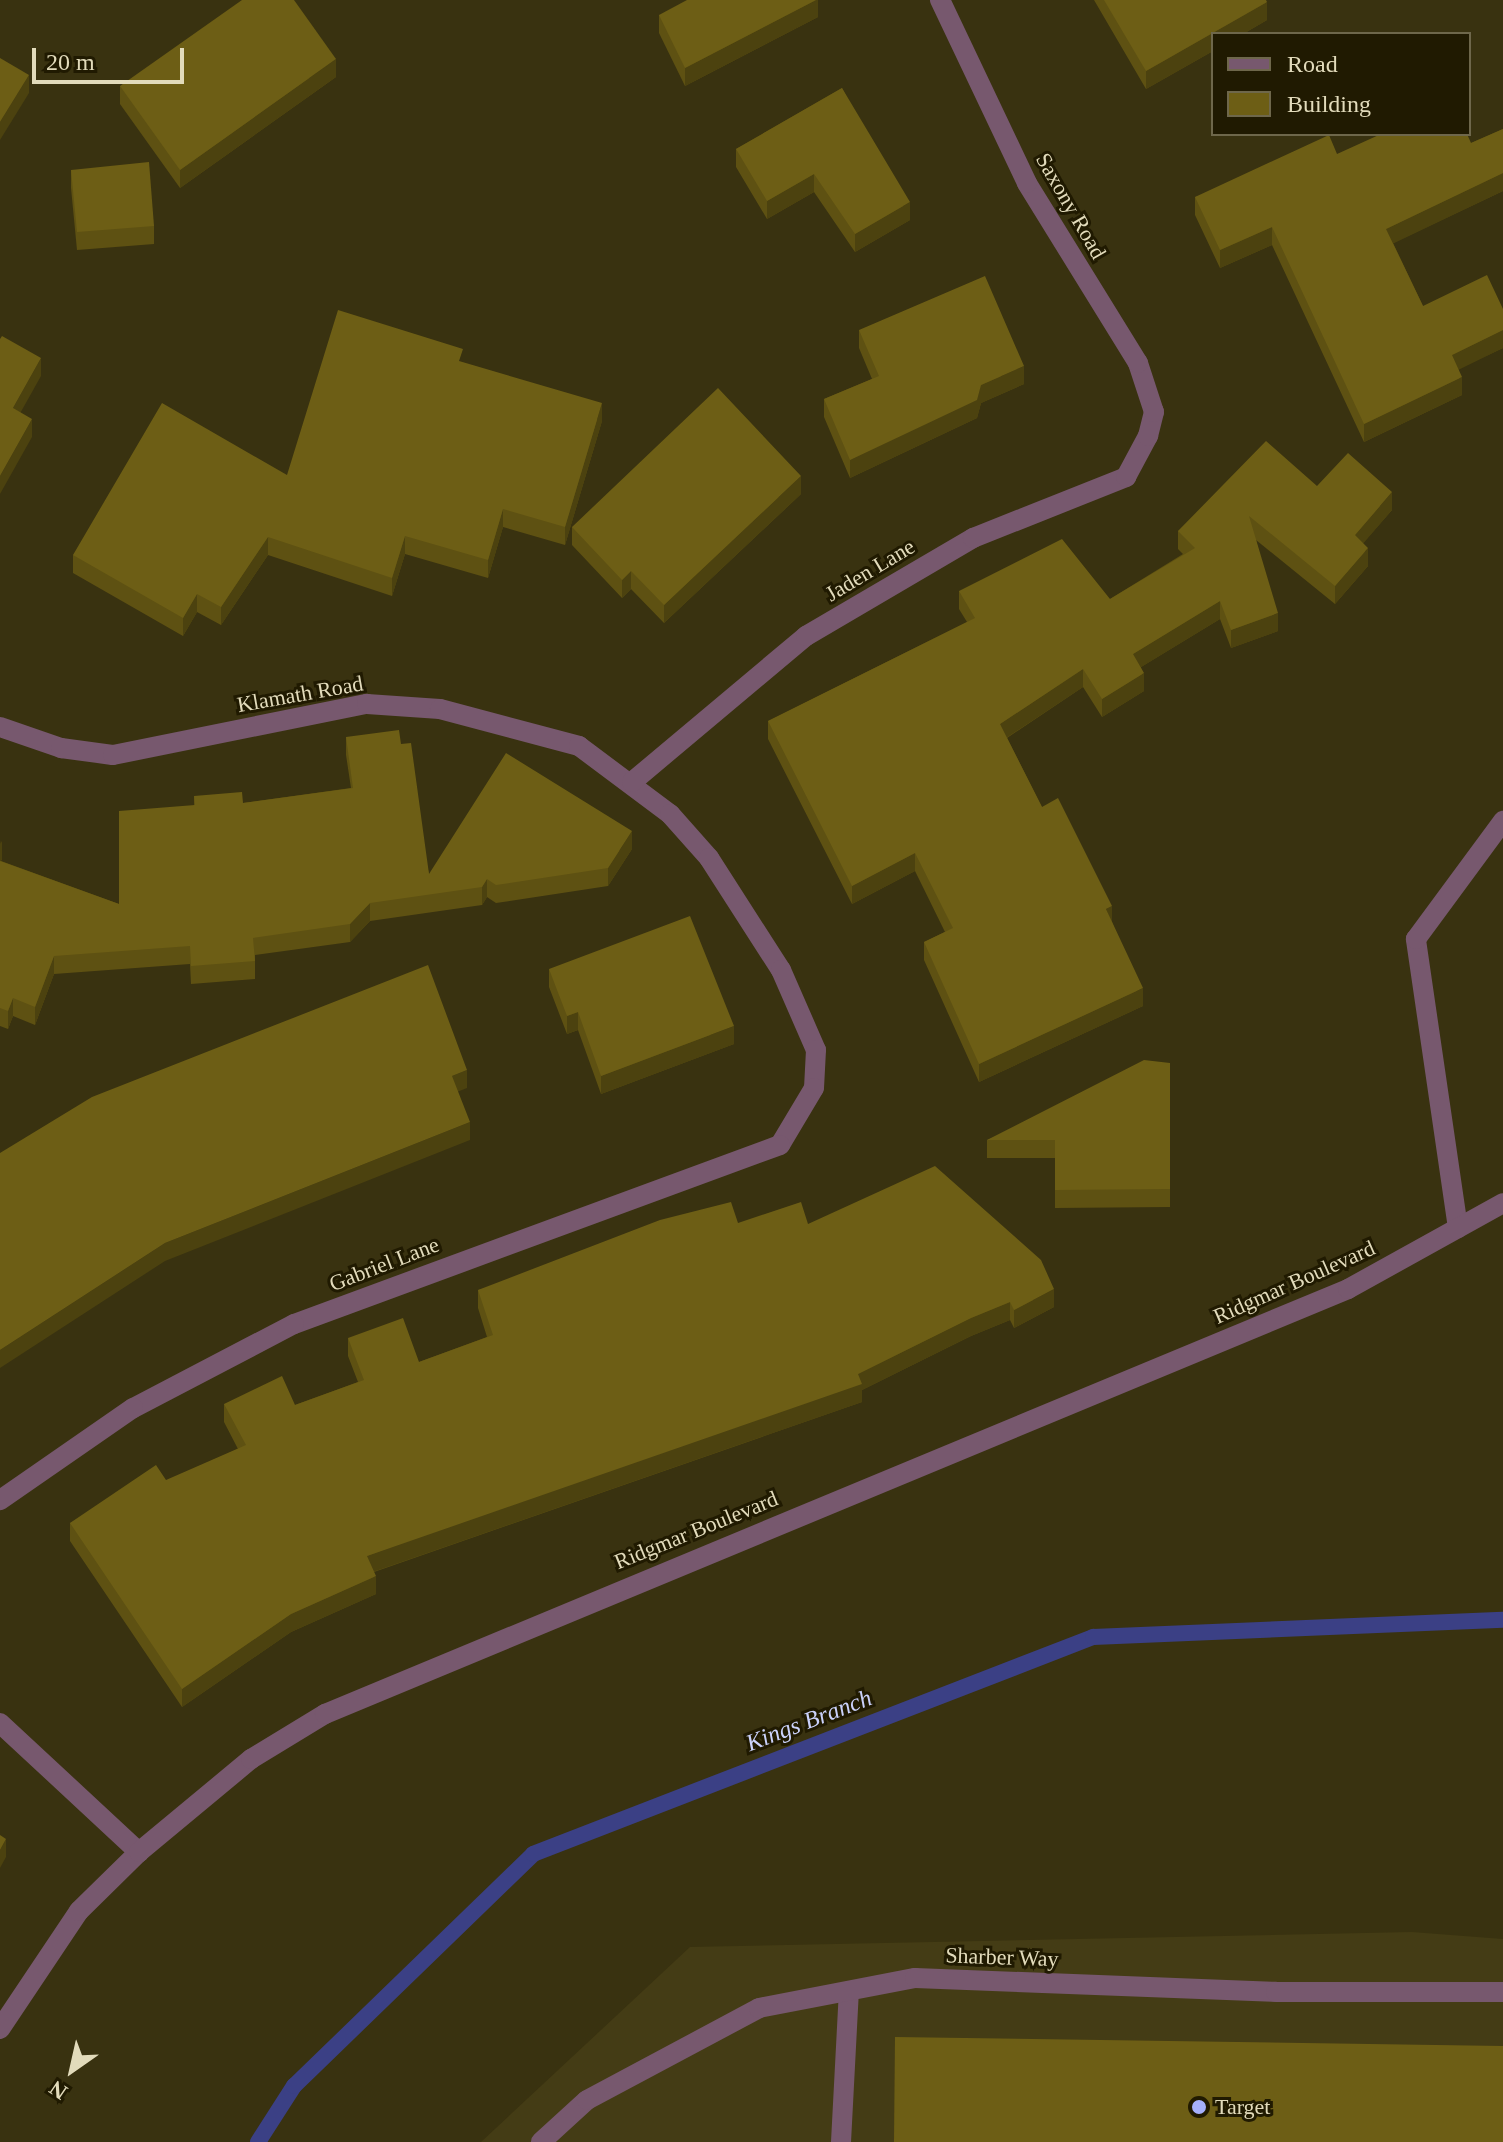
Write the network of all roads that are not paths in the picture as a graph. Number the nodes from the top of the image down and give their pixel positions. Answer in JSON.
{"nodes":[{"id":1,"x":940,"y":0,"type":"edge"},
{"id":2,"x":1148,"y":436,"type":"joint"},
{"id":3,"x":0,"y":727,"type":"edge"},
{"id":4,"x":632,"y":782,"type":"junction"},
{"id":5,"x":1503,"y":821,"type":"edge"},
{"id":6,"x":803,"y":1117,"type":"joint"},
{"id":7,"x":1503,"y":1203,"type":"edge"},
{"id":8,"x":1458,"y":1228,"type":"junction"},
{"id":9,"x":0,"y":1500,"type":"edge"},
{"id":10,"x":0,"y":1723,"type":"edge"},
{"id":11,"x":139,"y":1852,"type":"junction"},
{"id":12,"x":849,"y":1991,"type":"junction"},
{"id":13,"x":1503,"y":1992,"type":"edge"},
{"id":14,"x":0,"y":2029,"type":"edge"},
{"id":15,"x":541,"y":2142,"type":"edge"},
{"id":16,"x":841,"y":2142,"type":"edge"}],
"edges":[{"from":1,"to":2,"type":"street","name":"Saxony Road"},
{"from":2,"to":4,"type":"street","name":"Jaden Lane"},
{"from":3,"to":4,"type":"street","name":"Klamath Road"},
{"from":4,"to":6,"type":"street","name":"Klamath Road"},
{"from":5,"to":8,"type":"street"},
{"from":6,"to":9,"type":"street","name":"Gabriel Lane"},
{"from":7,"to":8,"type":"street","name":"Ridgmar Boulevard"},
{"from":8,"to":11,"type":"street","name":"Ridgmar Boulevard"},
{"from":10,"to":11,"type":"street"},
{"from":11,"to":14,"type":"street","name":"Ridgmar Boulevard"},
{"from":12,"to":13,"type":"street","name":"Sharber Way"},
{"from":12,"to":15,"type":"street","name":"Sharber Way"},
{"from":12,"to":16,"type":"street"}]}
